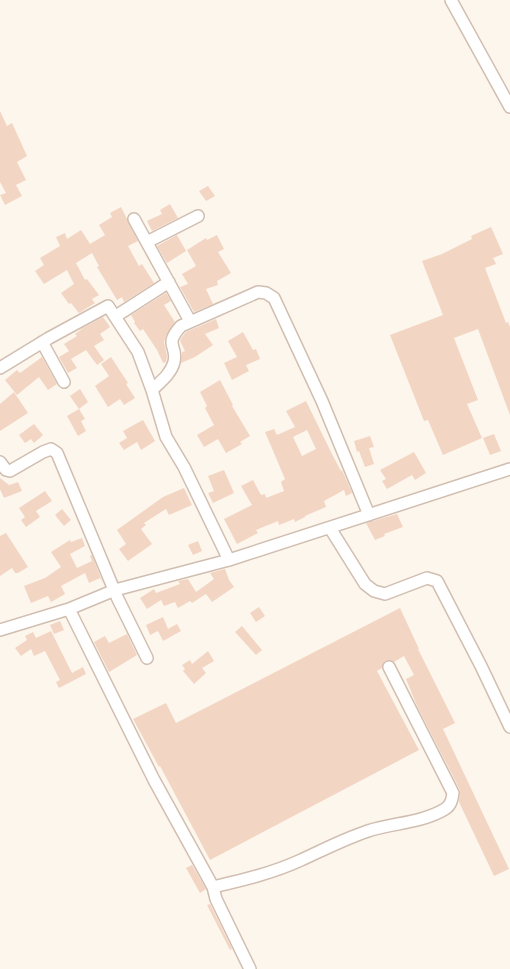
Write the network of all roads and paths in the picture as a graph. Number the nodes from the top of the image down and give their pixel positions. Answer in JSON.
{"nodes":[{"id":1,"x":451,"y":0,"type":"edge"},
{"id":2,"x":506,"y":91,"type":"edge"},
{"id":3,"x":510,"y":107,"type":"edge"},
{"id":4,"x":198,"y":216,"type":"dead end"},
{"id":5,"x":134,"y":219,"type":"dead end"},
{"id":6,"x":148,"y":242,"type":"junction"},
{"id":7,"x":170,"y":282,"type":"junction"},
{"id":8,"x":116,"y":316,"type":"junction"},
{"id":9,"x":190,"y":321,"type":"junction"},
{"id":10,"x":42,"y":342,"type":"junction"},
{"id":11,"x":0,"y":368,"type":"edge"},
{"id":12,"x":64,"y":382,"type":"dead end"},
{"id":13,"x":152,"y":390,"type":"junction"},
{"id":14,"x":0,"y":462,"type":"edge"},
{"id":15,"x":510,"y":469,"type":"edge"},
{"id":16,"x":369,"y":515,"type":"junction"},
{"id":17,"x":330,"y":528,"type":"junction"},
{"id":18,"x":229,"y":560,"type":"junction"},
{"id":19,"x":115,"y":590,"type":"junction"},
{"id":20,"x":70,"y":608,"type":"junction"},
{"id":21,"x":0,"y":630,"type":"edge"},
{"id":22,"x":147,"y":658,"type":"dead end"},
{"id":23,"x":389,"y":667,"type":"dead end"},
{"id":24,"x":510,"y":727,"type":"edge"},
{"id":25,"x":213,"y":887,"type":"junction"},
{"id":26,"x":250,"y":969,"type":"edge"}],
"edges":[{"from":1,"to":2,"type":"street"},
{"from":2,"to":3,"type":"street"},
{"from":4,"to":6,"type":"street"},
{"from":5,"to":6,"type":"street"},
{"from":6,"to":7,"type":"street"},
{"from":7,"to":8,"type":"street"},
{"from":7,"to":9,"type":"street"},
{"from":8,"to":10,"type":"street"},
{"from":8,"to":13,"type":"street"},
{"from":9,"to":13,"type":"street"},
{"from":9,"to":16,"type":"street"},
{"from":10,"to":11,"type":"street"},
{"from":10,"to":12,"type":"street"},
{"from":13,"to":18,"type":"street"},
{"from":14,"to":19,"type":"street"},
{"from":15,"to":16,"type":"street"},
{"from":16,"to":17,"type":"street"},
{"from":17,"to":18,"type":"street"},
{"from":17,"to":24,"type":"street"},
{"from":18,"to":19,"type":"street"},
{"from":19,"to":20,"type":"street"},
{"from":19,"to":22,"type":"street"},
{"from":20,"to":21,"type":"street"},
{"from":20,"to":25,"type":"street"},
{"from":23,"to":25,"type":"street"},
{"from":25,"to":26,"type":"street"}]}
